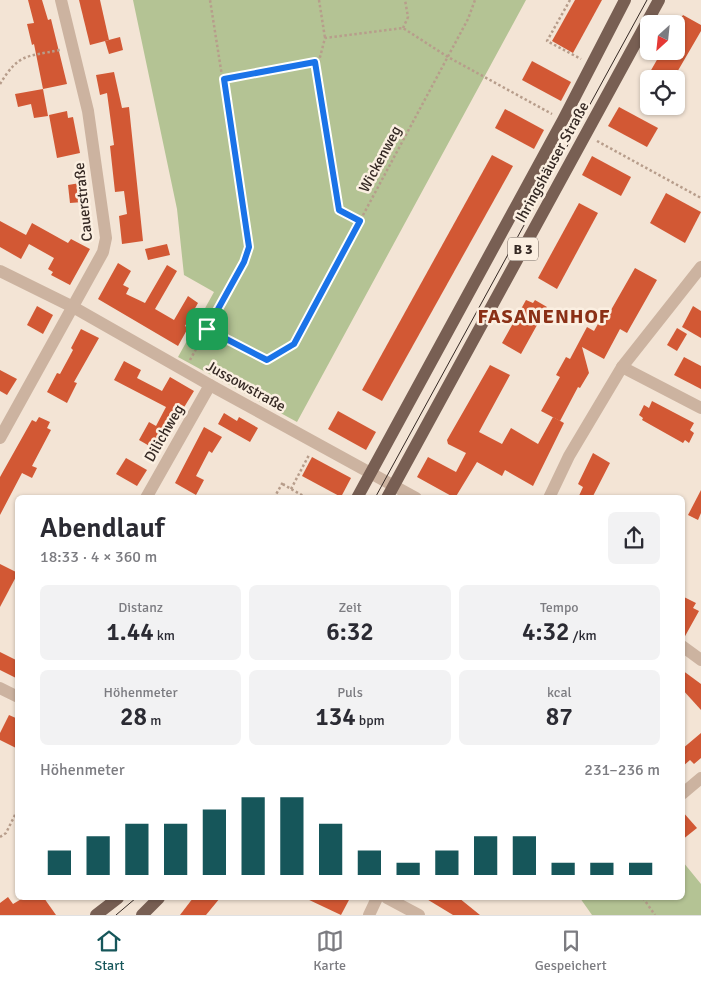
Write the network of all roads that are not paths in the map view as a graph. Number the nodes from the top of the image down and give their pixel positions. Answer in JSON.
{"nodes":[{"id":1,"x":61,"y":0,"type":"edge"},
{"id":2,"x":625,"y":0,"type":"edge"},
{"id":3,"x":659,"y":0,"type":"edge"},
{"id":4,"x":701,"y":267,"type":"edge"},
{"id":5,"x":0,"y":271,"type":"edge"},
{"id":6,"x":73,"y":307,"type":"junction"},
{"id":7,"x":622,"y":367,"type":"junction"},
{"id":8,"x":210,"y":385,"type":"junction"},
{"id":9,"x":701,"y":408,"type":"edge"},
{"id":10,"x":0,"y":438,"type":"edge"},
{"id":11,"x":370,"y":473,"type":"junction"},
{"id":12,"x":393,"y":485,"type":"junction"},
{"id":13,"x":551,"y":494,"type":"edge"},
{"id":14,"x":148,"y":495,"type":"edge"},
{"id":15,"x":359,"y":495,"type":"edge"},
{"id":16,"x":388,"y":495,"type":"edge"},
{"id":17,"x":411,"y":495,"type":"edge"},
{"id":18,"x":685,"y":648,"type":"edge"},
{"id":19,"x":701,"y":660,"type":"edge"},
{"id":20,"x":0,"y":688,"type":"edge"},
{"id":21,"x":15,"y":696,"type":"edge"},
{"id":22,"x":701,"y":778,"type":"edge"},
{"id":23,"x":685,"y":791,"type":"edge"},
{"id":24,"x":115,"y":900,"type":"edge"},
{"id":25,"x":157,"y":900,"type":"edge"},
{"id":26,"x":376,"y":900,"type":"edge"},
{"id":27,"x":391,"y":900,"type":"edge"},
{"id":28,"x":96,"y":915,"type":"edge"},
{"id":29,"x":142,"y":915,"type":"edge"},
{"id":30,"x":369,"y":915,"type":"edge"},
{"id":31,"x":419,"y":915,"type":"edge"}],
"edges":[{"from":1,"to":6,"type":"street","name":"Cauerstraße"},
{"from":2,"to":11,"type":"main road","name":"Ihringshäuser Straße","number":"B 3"},
{"from":3,"to":12,"type":"main road","name":"Ihringshäuser Straße","number":"B 3"},
{"from":4,"to":7,"type":"street"},
{"from":5,"to":6,"type":"street","name":"Jussowstraße"},
{"from":6,"to":8,"type":"street","name":"Jussowstraße"},
{"from":6,"to":10,"type":"street","name":"Cauerstraße"},
{"from":7,"to":9,"type":"street"},
{"from":7,"to":13,"type":"street"},
{"from":8,"to":11,"type":"street","name":"Jussowstraße"},
{"from":8,"to":14,"type":"street","name":"Dilichweg"},
{"from":11,"to":12,"type":"street","name":"Jussowstraße"},
{"from":11,"to":15,"type":"main road","name":"Ihringshäuser Straße","number":"B 3"},
{"from":12,"to":16,"type":"main road","name":"Ihringshäuser Straße","number":"B 3"},
{"from":12,"to":17,"type":"street","name":"Jussowstraße"},
{"from":18,"to":19,"type":"street"},
{"from":20,"to":21,"type":"street"},
{"from":22,"to":23,"type":"street"},
{"from":24,"to":28,"type":"main road"},
{"from":25,"to":29,"type":"main road"},
{"from":26,"to":30,"type":"street"},
{"from":27,"to":31,"type":"street"}]}
